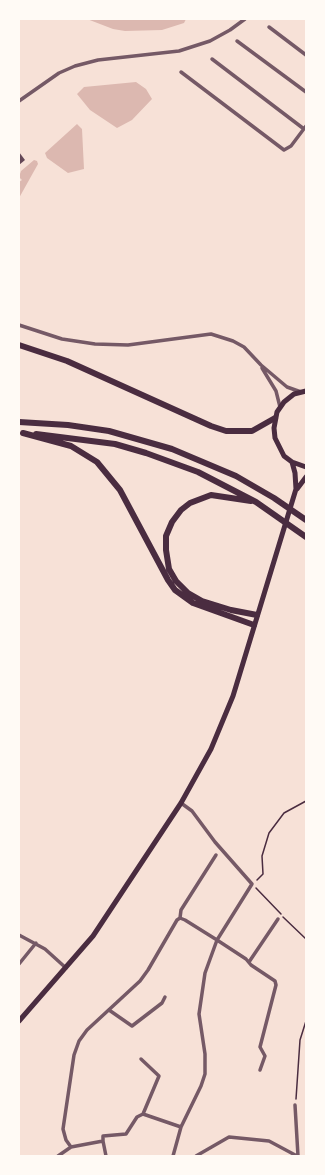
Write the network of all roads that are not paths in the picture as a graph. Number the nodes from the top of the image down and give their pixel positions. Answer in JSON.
{"nodes":[{"id":1,"x":244,"y":19,"type":"edge"},
{"id":2,"x":269,"y":27,"type":"dead end"},
{"id":3,"x":237,"y":41,"type":"dead end"},
{"id":4,"x":306,"y":55,"type":"edge"},
{"id":5,"x":212,"y":59,"type":"dead end"},
{"id":6,"x":181,"y":72,"type":"dead end"},
{"id":7,"x":306,"y":92,"type":"edge"},
{"id":8,"x":19,"y":101,"type":"edge"},
{"id":9,"x":305,"y":128,"type":"edge"},
{"id":10,"x":19,"y":325,"type":"edge"},
{"id":11,"x":19,"y":345,"type":"edge"},
{"id":12,"x":261,"y":366,"type":"junction"},
{"id":13,"x":304,"y":391,"type":"edge"},
{"id":14,"x":280,"y":407,"type":"junction"},
{"id":15,"x":275,"y":418,"type":"junction"},
{"id":16,"x":19,"y":422,"type":"edge"},
{"id":17,"x":21,"y":433,"type":"edge"},
{"id":18,"x":292,"y":462,"type":"junction"},
{"id":19,"x":306,"y":467,"type":"edge"},
{"id":20,"x":306,"y":476,"type":"edge"},
{"id":21,"x":296,"y":489,"type":"junction"},
{"id":22,"x":256,"y":502,"type":"junction"},
{"id":23,"x":306,"y":520,"type":"edge"},
{"id":24,"x":304,"y":536,"type":"edge"},
{"id":25,"x":257,"y":615,"type":"junction"},
{"id":26,"x":254,"y":625,"type":"junction"},
{"id":27,"x":181,"y":802,"type":"junction"},
{"id":28,"x":216,"y":855,"type":"dead end"},
{"id":29,"x":180,"y":918,"type":"junction"},
{"id":30,"x":278,"y":919,"type":"dead end"},
{"id":31,"x":19,"y":935,"type":"edge"},
{"id":32,"x":218,"y":940,"type":"junction"},
{"id":33,"x":36,"y":943,"type":"junction"},
{"id":34,"x":249,"y":962,"type":"junction"},
{"id":35,"x":19,"y":964,"type":"edge"},
{"id":36,"x":66,"y":968,"type":"junction"},
{"id":37,"x":165,"y":997,"type":"dead end"},
{"id":38,"x":109,"y":1010,"type":"junction"},
{"id":39,"x":19,"y":1021,"type":"edge"},
{"id":40,"x":141,"y":1058,"type":"dead end"},
{"id":41,"x":260,"y":1070,"type":"dead end"},
{"id":42,"x":295,"y":1105,"type":"road end"},
{"id":43,"x":143,"y":1114,"type":"junction"},
{"id":44,"x":181,"y":1126,"type":"junction"},
{"id":45,"x":104,"y":1141,"type":"junction"},
{"id":46,"x":71,"y":1146,"type":"junction"},
{"id":47,"x":58,"y":1156,"type":"edge"},
{"id":48,"x":106,"y":1156,"type":"edge"},
{"id":49,"x":173,"y":1156,"type":"edge"},
{"id":50,"x":196,"y":1156,"type":"edge"},
{"id":51,"x":298,"y":1156,"type":"edge"}],
"edges":[{"from":1,"to":8,"type":"street"},
{"from":2,"to":4,"type":"street"},
{"from":3,"to":7,"type":"street"},
{"from":5,"to":9,"type":"street"},
{"from":6,"to":9,"type":"street"},
{"from":10,"to":12,"type":"street"},
{"from":11,"to":15,"type":"highway"},
{"from":12,"to":13,"type":"street"},
{"from":12,"to":14,"type":"street"},
{"from":13,"to":14,"type":"main road"},
{"from":14,"to":15,"type":"main road"},
{"from":15,"to":18,"type":"main road"},
{"from":16,"to":23,"type":"highway"},
{"from":17,"to":22,"type":"highway"},
{"from":17,"to":26,"type":"highway"},
{"from":18,"to":19,"type":"main road"},
{"from":18,"to":21,"type":"main road"},
{"from":20,"to":21,"type":"main road"},
{"from":21,"to":25,"type":"main road"},
{"from":22,"to":24,"type":"highway"},
{"from":22,"to":25,"type":"highway"},
{"from":25,"to":26,"type":"main road"},
{"from":26,"to":27,"type":"main road"},
{"from":27,"to":32,"type":"street"},
{"from":27,"to":36,"type":"main road"},
{"from":28,"to":29,"type":"street"},
{"from":29,"to":32,"type":"street"},
{"from":29,"to":38,"type":"street"},
{"from":30,"to":34,"type":"street"},
{"from":31,"to":33,"type":"street"},
{"from":32,"to":34,"type":"street"},
{"from":32,"to":44,"type":"street"},
{"from":33,"to":35,"type":"street"},
{"from":33,"to":36,"type":"street"},
{"from":34,"to":41,"type":"street"},
{"from":36,"to":39,"type":"main road"},
{"from":37,"to":38,"type":"street"},
{"from":38,"to":46,"type":"street"},
{"from":40,"to":43,"type":"street"},
{"from":42,"to":51,"type":"street"},
{"from":43,"to":44,"type":"street"},
{"from":43,"to":45,"type":"street"},
{"from":44,"to":49,"type":"street"},
{"from":45,"to":46,"type":"street"},
{"from":45,"to":48,"type":"street"},
{"from":46,"to":47,"type":"street"},
{"from":50,"to":51,"type":"street"}]}
